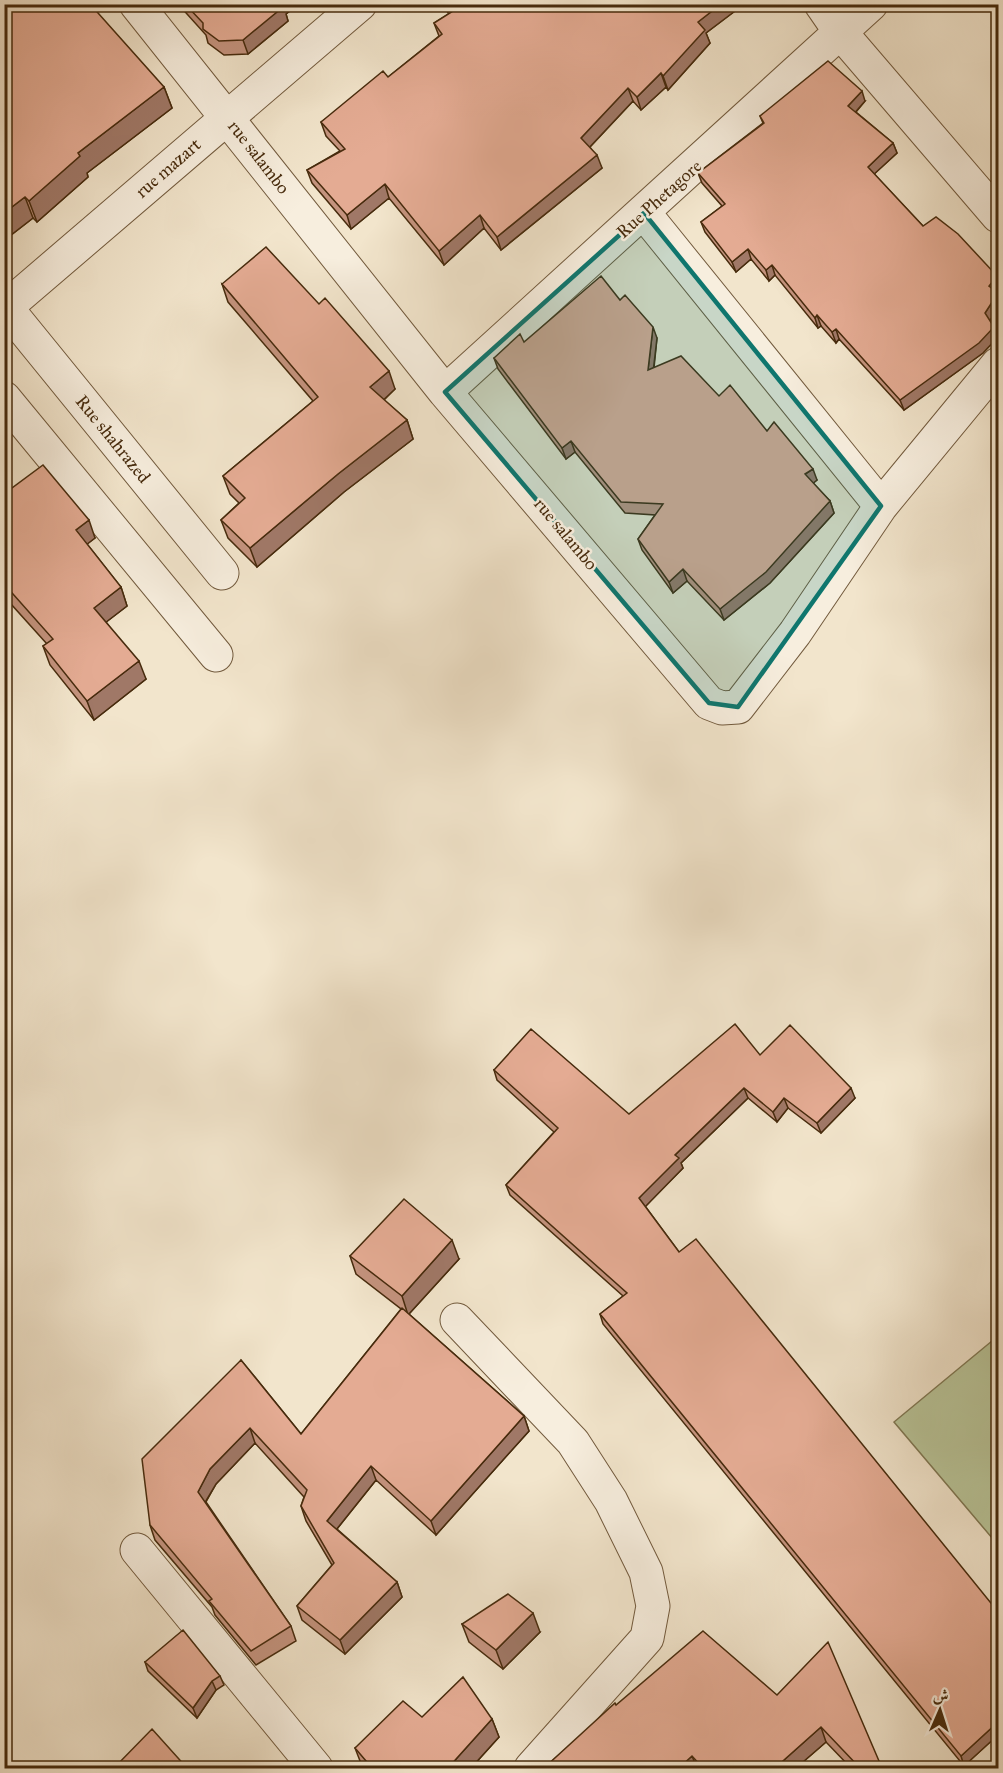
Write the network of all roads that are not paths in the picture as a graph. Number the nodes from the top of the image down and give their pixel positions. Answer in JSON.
{"nodes":[{"id":1,"x":136,"y":4,"type":"edge"},
{"id":2,"x":360,"y":4,"type":"edge"},
{"id":3,"x":821,"y":4,"type":"edge"},
{"id":4,"x":871,"y":4,"type":"edge"},
{"id":5,"x":841,"y":33,"type":"junction"},
{"id":6,"x":227,"y":117,"type":"junction"},
{"id":7,"x":644,"y":213,"type":"junction"},
{"id":8,"x":999,"y":216,"type":"edge"},
{"id":9,"x":5,"y":307,"type":"edge"},
{"id":10,"x":999,"y":364,"type":"edge"},
{"id":11,"x":445,"y":392,"type":"junction"},
{"id":12,"x":4,"y":398,"type":"edge"},
{"id":13,"x":881,"y":506,"type":"junction"},
{"id":14,"x":222,"y":573,"type":"dead end"},
{"id":15,"x":216,"y":655,"type":"dead end"},
{"id":16,"x":458,"y":1320,"type":"dead end"},
{"id":17,"x":137,"y":1550,"type":"dead end"},
{"id":18,"x":316,"y":1768,"type":"edge"},
{"id":19,"x":531,"y":1768,"type":"edge"}],
"edges":[{"from":1,"to":6,"type":"street","name":"rue salambo"},
{"from":2,"to":6,"type":"street","name":"rue mazart"},
{"from":3,"to":5,"type":"street"},
{"from":4,"to":5,"type":"street","name":"Rue Phetagore"},
{"from":5,"to":7,"type":"street","name":"Rue Phetagore"},
{"from":5,"to":8,"type":"street"},
{"from":6,"to":9,"type":"street","name":"rue mazart"},
{"from":6,"to":11,"type":"street","name":"rue salambo"},
{"from":7,"to":11,"type":"street","name":"Rue Phetagore"},
{"from":7,"to":13,"type":"street"},
{"from":9,"to":14,"type":"street","name":"Rue shahrazed"},
{"from":10,"to":13,"type":"street","name":"rue salambo"},
{"from":11,"to":13,"type":"street","name":"rue salambo"},
{"from":12,"to":15,"type":"street"},
{"from":16,"to":19,"type":"street"},
{"from":17,"to":18,"type":"street"}]}
